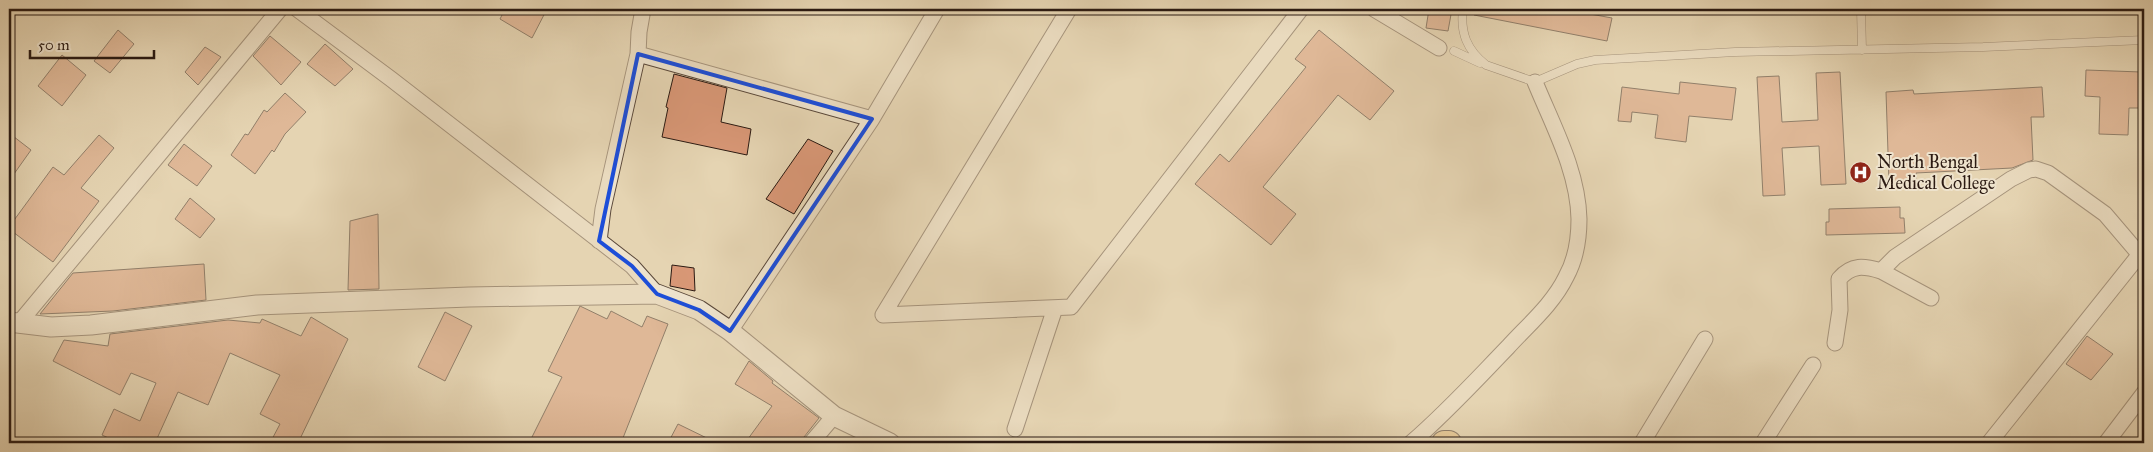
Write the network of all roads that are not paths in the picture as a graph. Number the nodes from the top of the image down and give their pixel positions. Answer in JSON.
{"nodes":[{"id":1,"x":280,"y":9,"type":"edge"},
{"id":2,"x":297,"y":9,"type":"edge"},
{"id":3,"x":643,"y":9,"type":"edge"},
{"id":4,"x":937,"y":9,"type":"edge"},
{"id":5,"x":1069,"y":9,"type":"edge"},
{"id":6,"x":1301,"y":9,"type":"edge"},
{"id":7,"x":1374,"y":9,"type":"edge"},
{"id":8,"x":1463,"y":9,"type":"edge"},
{"id":9,"x":1861,"y":9,"type":"edge"},
{"id":10,"x":2144,"y":40,"type":"edge"},
{"id":11,"x":1446,"y":50,"type":"joint"},
{"id":12,"x":1862,"y":50,"type":"junction"},
{"id":13,"x":638,"y":54,"type":"junction"},
{"id":14,"x":1486,"y":66,"type":"junction"},
{"id":15,"x":1535,"y":82,"type":"junction"},
{"id":16,"x":872,"y":119,"type":"junction"},
{"id":17,"x":599,"y":241,"type":"junction"},
{"id":18,"x":2142,"y":252,"type":"edge"},
{"id":19,"x":1881,"y":271,"type":"junction"},
{"id":20,"x":657,"y":294,"type":"junction"},
{"id":21,"x":1931,"y":298,"type":"dead end"},
{"id":22,"x":1055,"y":308,"type":"junction"},
{"id":23,"x":14,"y":322,"type":"edge"},
{"id":24,"x":730,"y":332,"type":"junction"},
{"id":25,"x":1705,"y":339,"type":"dead end"},
{"id":26,"x":1835,"y":343,"type":"dead end"},
{"id":27,"x":1813,"y":365,"type":"dead end"},
{"id":28,"x":2144,"y":393,"type":"edge"},
{"id":29,"x":834,"y":416,"type":"junction"},
{"id":30,"x":1015,"y":429,"type":"dead end"},
{"id":31,"x":811,"y":443,"type":"edge"},
{"id":32,"x":890,"y":443,"type":"edge"},
{"id":33,"x":1411,"y":443,"type":"edge"},
{"id":34,"x":1444,"y":443,"type":"edge"},
{"id":35,"x":1449,"y":443,"type":"edge"},
{"id":36,"x":1642,"y":443,"type":"edge"},
{"id":37,"x":1763,"y":443,"type":"edge"},
{"id":38,"x":1989,"y":443,"type":"edge"},
{"id":39,"x":2106,"y":443,"type":"edge"}],
"edges":[{"from":1,"to":23,"type":"street"},
{"from":2,"to":17,"type":"street"},
{"from":3,"to":13,"type":"street"},
{"from":4,"to":16,"type":"street"},
{"from":5,"to":22,"type":"street"},
{"from":6,"to":22,"type":"street"},
{"from":7,"to":11,"type":"street"},
{"from":8,"to":14,"type":"lane"},
{"from":9,"to":12,"type":"lane"},
{"from":10,"to":12,"type":"lane"},
{"from":11,"to":14,"type":"lane"},
{"from":12,"to":15,"type":"lane"},
{"from":13,"to":16,"type":"street"},
{"from":13,"to":17,"type":"street"},
{"from":14,"to":15,"type":"lane"},
{"from":15,"to":33,"type":"street"},
{"from":16,"to":24,"type":"street"},
{"from":17,"to":20,"type":"street"},
{"from":18,"to":19,"type":"street"},
{"from":18,"to":38,"type":"street"},
{"from":19,"to":21,"type":"street"},
{"from":19,"to":26,"type":"street"},
{"from":20,"to":23,"type":"street"},
{"from":20,"to":24,"type":"street"},
{"from":22,"to":30,"type":"street"},
{"from":24,"to":29,"type":"street"},
{"from":25,"to":36,"type":"street"},
{"from":27,"to":37,"type":"street"},
{"from":28,"to":39,"type":"street"},
{"from":29,"to":31,"type":"street"},
{"from":29,"to":32,"type":"street"},
{"from":34,"to":35,"type":"main road"}]}
